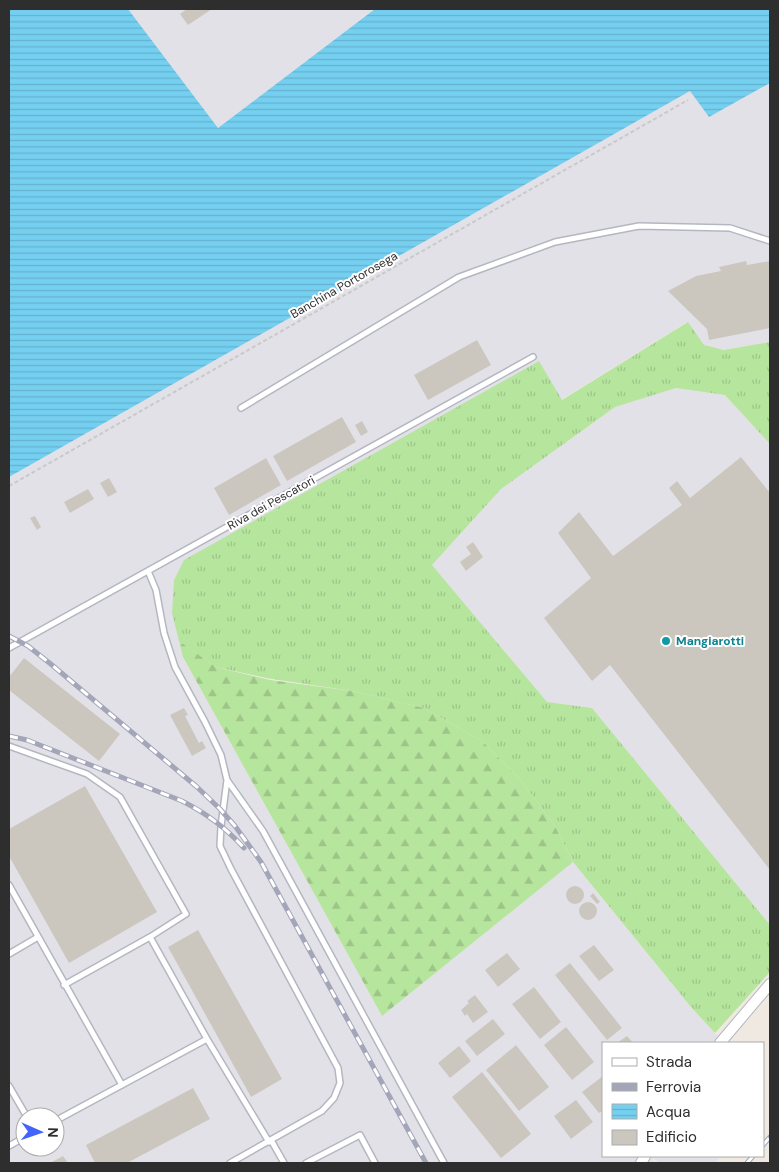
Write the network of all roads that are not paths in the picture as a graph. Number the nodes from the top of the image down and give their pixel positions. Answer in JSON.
{"nodes":[{"id":1,"x":770,"y":242,"type":"edge"},
{"id":2,"x":533,"y":357,"type":"dead end"},
{"id":3,"x":241,"y":408,"type":"dead end"},
{"id":4,"x":148,"y":571,"type":"junction"},
{"id":5,"x":9,"y":648,"type":"edge"},
{"id":6,"x":9,"y":746,"type":"edge"},
{"id":7,"x":226,"y":780,"type":"junction"},
{"id":8,"x":9,"y":885,"type":"edge"},
{"id":9,"x":38,"y":937,"type":"junction"},
{"id":10,"x":150,"y":937,"type":"junction"},
{"id":11,"x":9,"y":954,"type":"edge"},
{"id":12,"x":770,"y":984,"type":"edge"},
{"id":13,"x":64,"y":985,"type":"junction"},
{"id":14,"x":207,"y":1039,"type":"junction"},
{"id":15,"x":721,"y":1042,"type":"edge"},
{"id":16,"x":122,"y":1085,"type":"junction"},
{"id":17,"x":9,"y":1086,"type":"edge"},
{"id":18,"x":21,"y":1107,"type":"edge"},
{"id":19,"x":65,"y":1116,"type":"edge"},
{"id":20,"x":270,"y":1141,"type":"junction"},
{"id":21,"x":230,"y":1163,"type":"edge"},
{"id":22,"x":284,"y":1163,"type":"edge"},
{"id":23,"x":306,"y":1163,"type":"edge"},
{"id":24,"x":375,"y":1163,"type":"edge"},
{"id":25,"x":444,"y":1163,"type":"edge"}],
"edges":[{"from":1,"to":3,"type":"lane"},
{"from":2,"to":4,"type":"lane","name":"Riva dei Pescatori"},
{"from":4,"to":5,"type":"lane","name":"Riva dei Pescatori"},
{"from":4,"to":7,"type":"lane"},
{"from":6,"to":10,"type":"lane"},
{"from":7,"to":20,"type":"lane"},
{"from":7,"to":25,"type":"lane"},
{"from":8,"to":9,"type":"lane"},
{"from":9,"to":11,"type":"lane"},
{"from":9,"to":13,"type":"lane"},
{"from":10,"to":13,"type":"lane"},
{"from":10,"to":14,"type":"lane"},
{"from":12,"to":15,"type":"street"},
{"from":13,"to":16,"type":"lane"},
{"from":14,"to":16,"type":"lane"},
{"from":14,"to":20,"type":"lane"},
{"from":16,"to":19,"type":"lane"},
{"from":17,"to":18,"type":"lane"},
{"from":20,"to":21,"type":"lane"},
{"from":20,"to":22,"type":"lane"},
{"from":23,"to":24,"type":"lane"}]}
